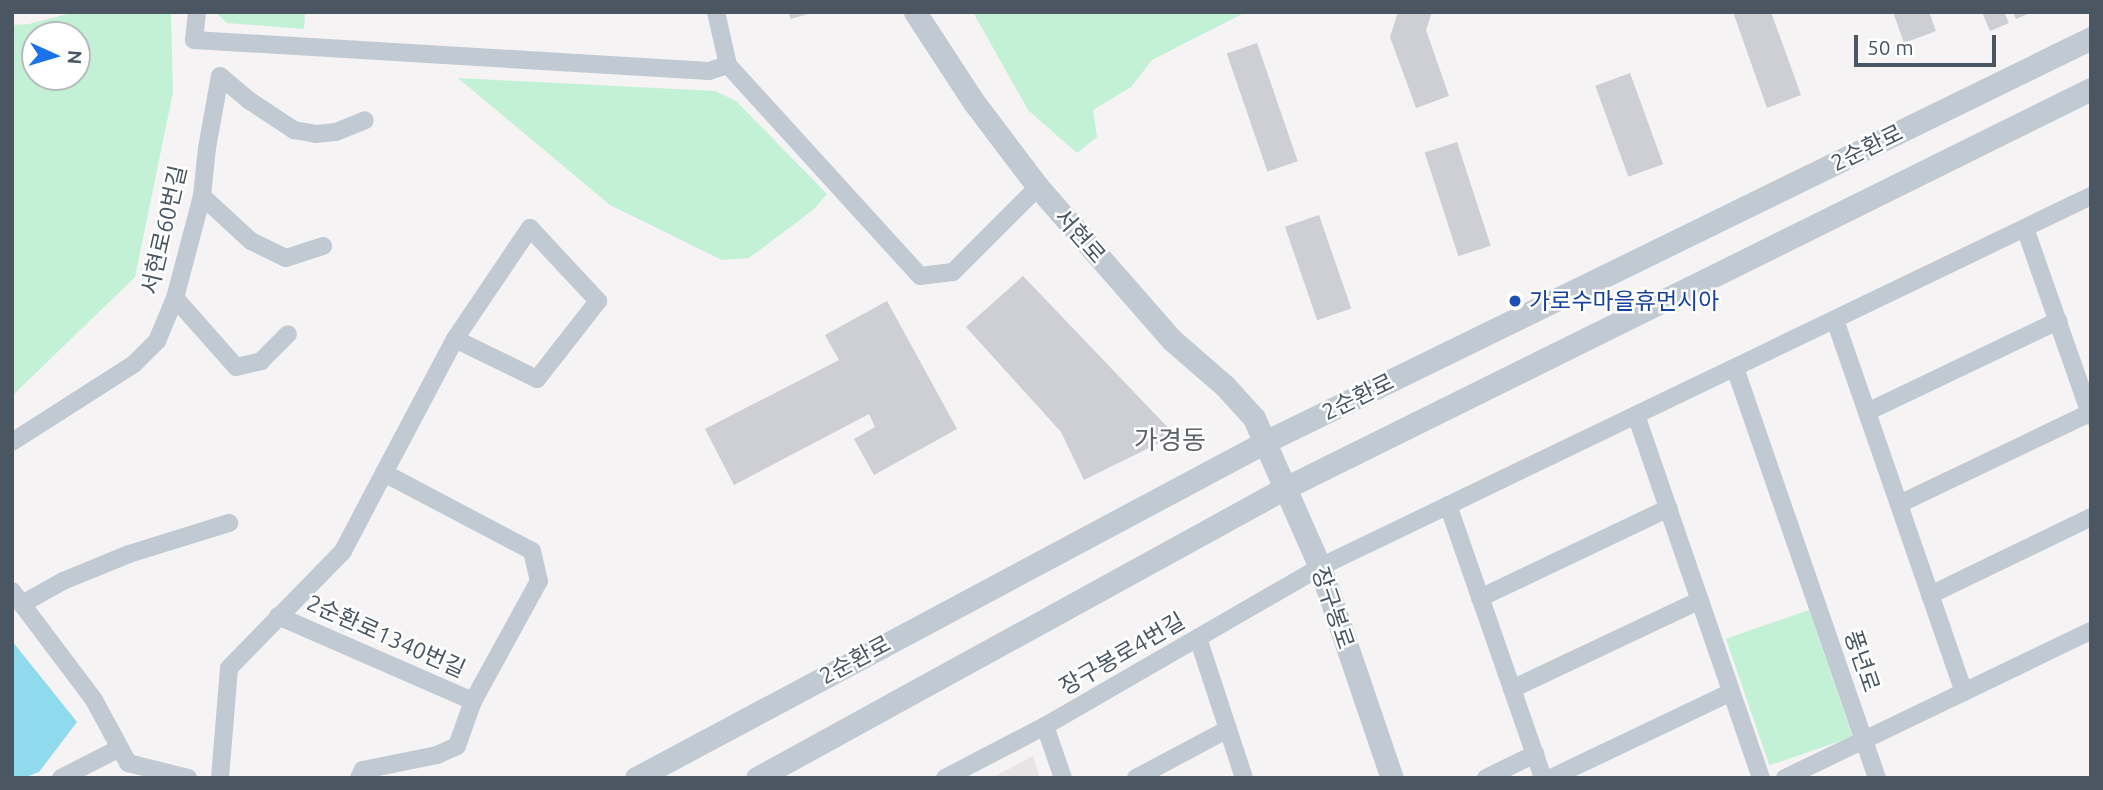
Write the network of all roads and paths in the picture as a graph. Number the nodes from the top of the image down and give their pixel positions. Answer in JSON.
{"nodes":[{"id":1,"x":197,"y":12,"type":"edge"},
{"id":2,"x":716,"y":12,"type":"edge"},
{"id":3,"x":915,"y":12,"type":"edge"},
{"id":4,"x":2091,"y":38,"type":"edge"},
{"id":5,"x":728,"y":65,"type":"junction"},
{"id":6,"x":2091,"y":89,"type":"edge"},
{"id":7,"x":365,"y":120,"type":"dead end"},
{"id":8,"x":1038,"y":187,"type":"junction"},
{"id":9,"x":202,"y":196,"type":"junction"},
{"id":10,"x":2091,"y":196,"type":"edge"},
{"id":11,"x":2025,"y":228,"type":"junction"},
{"id":12,"x":323,"y":246,"type":"dead end"},
{"id":13,"x":175,"y":298,"type":"junction"},
{"id":14,"x":1835,"y":320,"type":"junction"},
{"id":15,"x":2058,"y":321,"type":"junction"},
{"id":16,"x":288,"y":334,"type":"dead end"},
{"id":17,"x":455,"y":339,"type":"junction"},
{"id":18,"x":1735,"y":368,"type":"junction"},
{"id":19,"x":1867,"y":412,"type":"junction"},
{"id":20,"x":1636,"y":415,"type":"junction"},
{"id":21,"x":2090,"y":415,"type":"edge"},
{"id":22,"x":12,"y":442,"type":"edge"},
{"id":23,"x":1265,"y":442,"type":"junction"},
{"id":24,"x":384,"y":473,"type":"junction"},
{"id":25,"x":1285,"y":488,"type":"junction"},
{"id":26,"x":1899,"y":504,"type":"junction"},
{"id":27,"x":1448,"y":505,"type":"junction"},
{"id":28,"x":1668,"y":509,"type":"junction"},
{"id":29,"x":2091,"y":517,"type":"edge"},
{"id":30,"x":229,"y":523,"type":"dead end"},
{"id":31,"x":1320,"y":567,"type":"junction"},
{"id":32,"x":1930,"y":594,"type":"junction"},
{"id":33,"x":17,"y":598,"type":"edge"},
{"id":34,"x":1480,"y":598,"type":"junction"},
{"id":35,"x":1700,"y":600,"type":"junction"},
{"id":36,"x":278,"y":616,"type":"junction"},
{"id":37,"x":2091,"y":631,"type":"edge"},
{"id":38,"x":1198,"y":638,"type":"junction"},
{"id":39,"x":1512,"y":689,"type":"junction"},
{"id":40,"x":1731,"y":692,"type":"junction"},
{"id":41,"x":1964,"y":692,"type":"junction"},
{"id":42,"x":473,"y":701,"type":"junction"},
{"id":43,"x":1045,"y":726,"type":"junction"},
{"id":44,"x":1228,"y":729,"type":"junction"},
{"id":45,"x":1864,"y":740,"type":"junction"},
{"id":46,"x":120,"y":748,"type":"junction"},
{"id":47,"x":1535,"y":754,"type":"junction"},
{"id":48,"x":662,"y":771,"type":"edge"},
{"id":49,"x":1141,"y":775,"type":"edge"},
{"id":50,"x":61,"y":778,"type":"edge"},
{"id":51,"x":188,"y":778,"type":"edge"},
{"id":52,"x":220,"y":778,"type":"edge"},
{"id":53,"x":359,"y":778,"type":"edge"},
{"id":54,"x":636,"y":778,"type":"edge"},
{"id":55,"x":757,"y":778,"type":"edge"},
{"id":56,"x":945,"y":778,"type":"edge"},
{"id":57,"x":1063,"y":778,"type":"edge"},
{"id":58,"x":1244,"y":778,"type":"edge"},
{"id":59,"x":1392,"y":778,"type":"edge"},
{"id":60,"x":1486,"y":778,"type":"edge"},
{"id":61,"x":1543,"y":778,"type":"edge"},
{"id":62,"x":1551,"y":778,"type":"edge"},
{"id":63,"x":1761,"y":778,"type":"edge"},
{"id":64,"x":1785,"y":778,"type":"edge"},
{"id":65,"x":1877,"y":778,"type":"edge"}],
"edges":[{"from":1,"to":5,"type":"street"},
{"from":2,"to":5,"type":"street"},
{"from":3,"to":8,"type":"street","name":"서현로"},
{"from":4,"to":23,"type":"street","name":"2순환로"},
{"from":5,"to":8,"type":"street"},
{"from":6,"to":25,"type":"street","name":"2순환로"},
{"from":7,"to":9,"type":"street","name":"서현로60번길"},
{"from":8,"to":23,"type":"street","name":"서현로"},
{"from":9,"to":12,"type":"street"},
{"from":9,"to":13,"type":"street","name":"서현로60번길"},
{"from":10,"to":11,"type":"street","name":"장구봉로4번길"},
{"from":11,"to":14,"type":"street","name":"장구봉로4번길"},
{"from":11,"to":15,"type":"street"},
{"from":13,"to":16,"type":"street"},
{"from":13,"to":22,"type":"street","name":"서현로60번길"},
{"from":14,"to":18,"type":"street","name":"장구봉로4번길"},
{"from":14,"to":19,"type":"street"},
{"from":15,"to":19,"type":"street"},
{"from":15,"to":21,"type":"street"},
{"from":17,"to":17,"type":"street"},
{"from":17,"to":24,"type":"street"},
{"from":18,"to":20,"type":"street","name":"장구봉로4번길"},
{"from":18,"to":45,"type":"street","name":"풍년로"},
{"from":19,"to":26,"type":"street"},
{"from":20,"to":27,"type":"street","name":"장구봉로4번길"},
{"from":20,"to":28,"type":"street"},
{"from":21,"to":26,"type":"street"},
{"from":23,"to":25,"type":"street","name":"장구봉로"},
{"from":23,"to":48,"type":"street","name":"2순환로"},
{"from":24,"to":36,"type":"street","name":"2순환로1340번길"},
{"from":24,"to":42,"type":"street","name":"2순환로1340번길"},
{"from":25,"to":31,"type":"street","name":"장구봉로"},
{"from":25,"to":55,"type":"street","name":"2순환로"},
{"from":26,"to":32,"type":"street"},
{"from":27,"to":31,"type":"street","name":"장구봉로4번길"},
{"from":27,"to":34,"type":"street"},
{"from":28,"to":34,"type":"street"},
{"from":28,"to":35,"type":"street"},
{"from":29,"to":32,"type":"street"},
{"from":30,"to":33,"type":"street"},
{"from":31,"to":38,"type":"street","name":"장구봉로4번길"},
{"from":31,"to":59,"type":"street","name":"장구봉로"},
{"from":32,"to":41,"type":"street"},
{"from":33,"to":46,"type":"street"},
{"from":34,"to":39,"type":"street"},
{"from":35,"to":39,"type":"street"},
{"from":35,"to":40,"type":"street"},
{"from":36,"to":42,"type":"street","name":"2순환로1340번길"},
{"from":36,"to":52,"type":"street","name":"2순환로1340번길"},
{"from":37,"to":41,"type":"street"},
{"from":38,"to":43,"type":"street","name":"장구봉로4번길"},
{"from":38,"to":44,"type":"street"},
{"from":39,"to":47,"type":"street"},
{"from":40,"to":62,"type":"street"},
{"from":40,"to":63,"type":"street"},
{"from":41,"to":45,"type":"street"},
{"from":42,"to":53,"type":"street","name":"2순환로1340번길"},
{"from":43,"to":56,"type":"street","name":"장구봉로4번길"},
{"from":43,"to":57,"type":"street"},
{"from":44,"to":49,"type":"street"},
{"from":44,"to":58,"type":"street"},
{"from":45,"to":64,"type":"street"},
{"from":45,"to":65,"type":"street","name":"풍년로"},
{"from":46,"to":50,"type":"street"},
{"from":46,"to":51,"type":"street"},
{"from":47,"to":60,"type":"street"},
{"from":47,"to":61,"type":"street"},
{"from":48,"to":54,"type":"street","name":"2순환로"}]}
